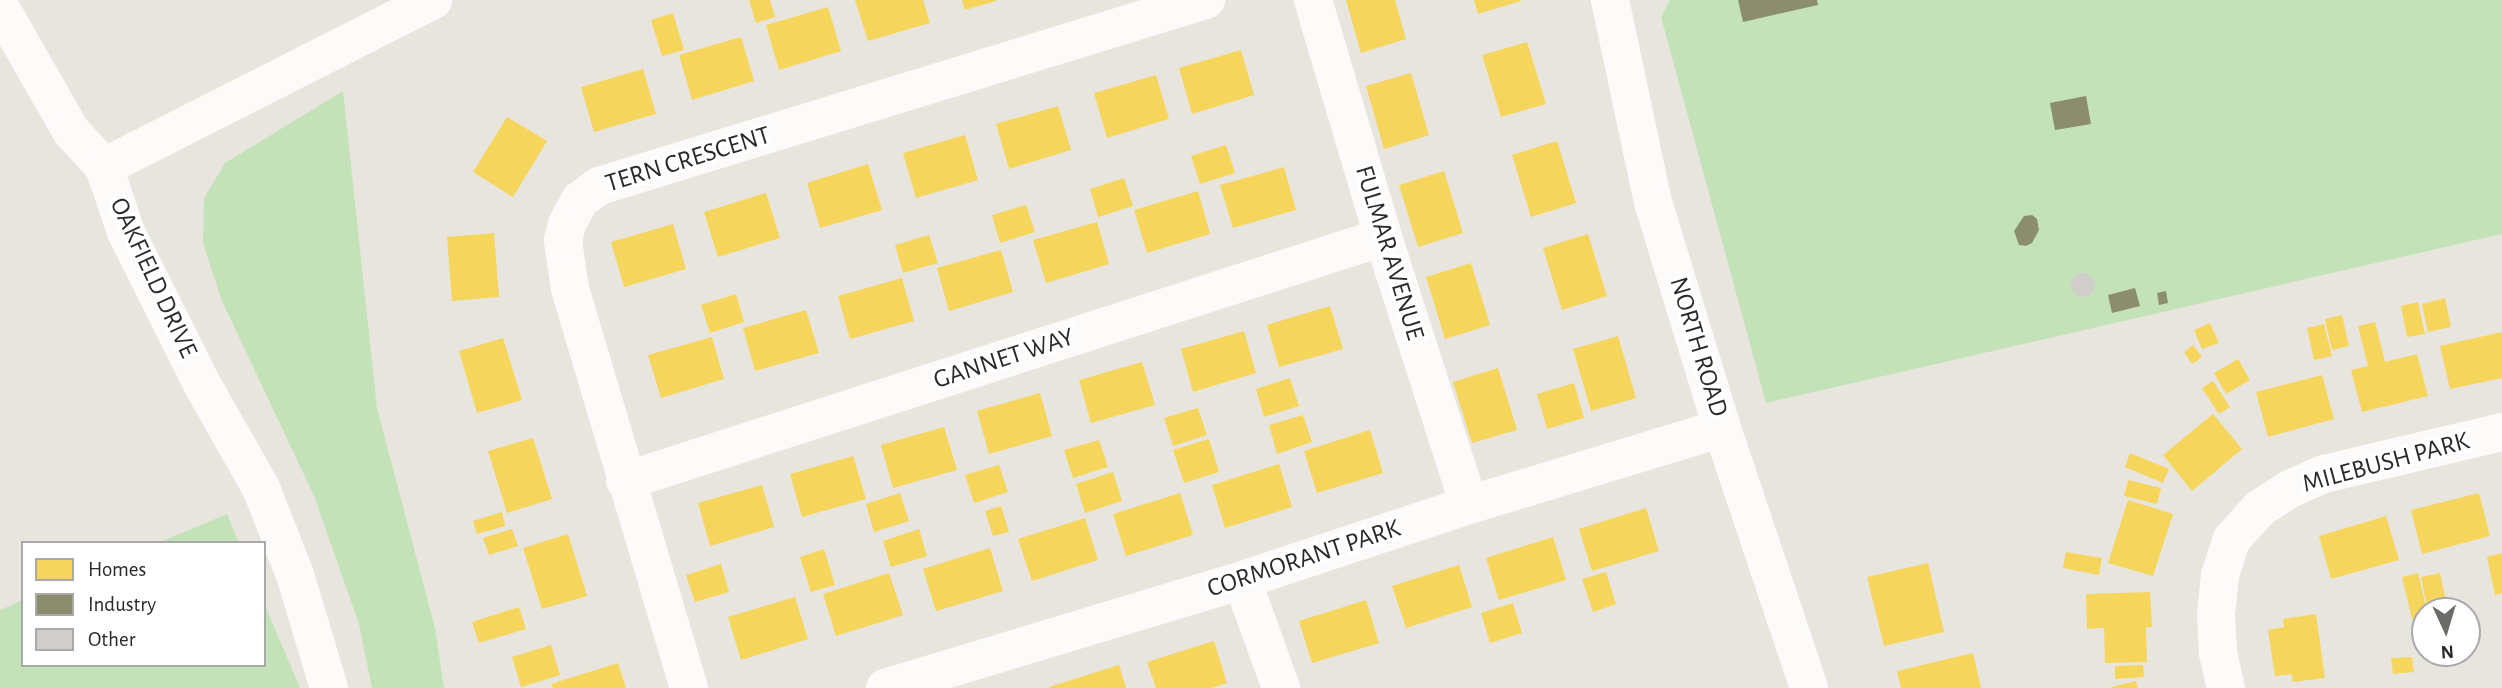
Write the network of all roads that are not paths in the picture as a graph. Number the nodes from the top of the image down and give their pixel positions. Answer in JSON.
{"nodes":[{"id":1,"x":433,"y":0,"type":"edge"},
{"id":2,"x":1206,"y":0,"type":"edge"},
{"id":3,"x":1313,"y":0,"type":"edge"},
{"id":4,"x":1610,"y":0,"type":"edge"},
{"id":5,"x":0,"y":7,"type":"edge"},
{"id":6,"x":104,"y":167,"type":"junction"},
{"id":7,"x":1383,"y":237,"type":"junction"},
{"id":8,"x":1722,"y":428,"type":"junction"},
{"id":9,"x":2502,"y":432,"type":"edge"},
{"id":10,"x":625,"y":481,"type":"junction"},
{"id":11,"x":1469,"y":505,"type":"junction"},
{"id":12,"x":1242,"y":580,"type":"junction"},
{"id":13,"x":329,"y":688,"type":"edge"},
{"id":14,"x":689,"y":688,"type":"edge"},
{"id":15,"x":885,"y":688,"type":"edge"},
{"id":16,"x":1281,"y":688,"type":"edge"},
{"id":17,"x":1809,"y":688,"type":"edge"},
{"id":18,"x":2226,"y":688,"type":"edge"}],
"edges":[{"from":1,"to":6,"type":"street","name":"OAKFIELD DRIVE"},
{"from":2,"to":10,"type":"street","name":"TERN CRESCENT"},
{"from":3,"to":7,"type":"street","name":"FULMAR AVENUE"},
{"from":4,"to":8,"type":"street","name":"NORTH ROAD"},
{"from":5,"to":6,"type":"street"},
{"from":6,"to":13,"type":"street","name":"OAKFIELD DRIVE"},
{"from":7,"to":10,"type":"street","name":"GANNET WAY"},
{"from":7,"to":11,"type":"street","name":"FULMAR AVENUE"},
{"from":8,"to":11,"type":"street","name":"CORMORANT PARK"},
{"from":8,"to":17,"type":"street","name":"NORTH ROAD"},
{"from":9,"to":18,"type":"street","name":"MILEBUSH PARK"},
{"from":10,"to":14,"type":"street","name":"TERN CRESCENT"},
{"from":11,"to":12,"type":"street","name":"CORMORANT PARK"},
{"from":12,"to":15,"type":"street","name":"CORMORANT PARK"},
{"from":12,"to":16,"type":"street"}]}
